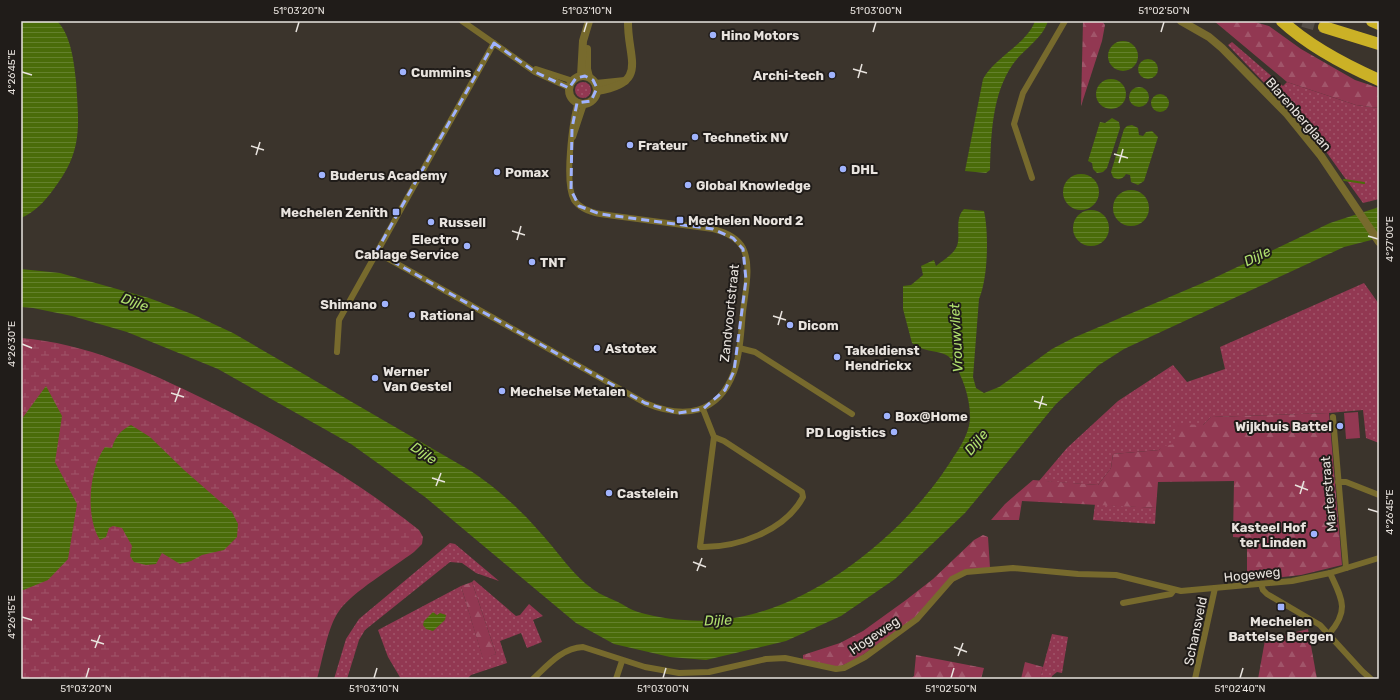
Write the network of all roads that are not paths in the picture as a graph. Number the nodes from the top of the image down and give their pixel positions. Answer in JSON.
{"nodes":[{"id":1,"x":462,"y":21,"type":"edge"},
{"id":2,"x":628,"y":21,"type":"edge"},
{"id":3,"x":1065,"y":21,"type":"edge"},
{"id":4,"x":1181,"y":21,"type":"edge"},
{"id":5,"x":1282,"y":21,"type":"edge"},
{"id":6,"x":1372,"y":21,"type":"edge"},
{"id":7,"x":1379,"y":24,"type":"edge"},
{"id":8,"x":588,"y":25,"type":"edge"},
{"id":9,"x":1324,"y":27,"type":"tunnel mouth"},
{"id":10,"x":494,"y":43,"type":"junction"},
{"id":11,"x":1379,"y":44,"type":"edge"},
{"id":12,"x":580,"y":76,"type":"junction"},
{"id":13,"x":589,"y":77,"type":"junction"},
{"id":14,"x":1379,"y":80,"type":"edge"},
{"id":15,"x":571,"y":85,"type":"junction"},
{"id":16,"x":597,"y":88,"type":"junction"},
{"id":17,"x":581,"y":103,"type":"junction"},
{"id":18,"x":1032,"y":178,"type":"dead end"},
{"id":19,"x":1379,"y":242,"type":"edge"},
{"id":20,"x":376,"y":252,"type":"junction"},
{"id":21,"x":739,"y":348,"type":"junction"},
{"id":22,"x":338,"y":352,"type":"dead end"},
{"id":23,"x":703,"y":409,"type":"junction"},
{"id":24,"x":852,"y":414,"type":"dead end"},
{"id":25,"x":1333,"y":417,"type":"dead end"},
{"id":26,"x":714,"y":437,"type":"junction"},
{"id":27,"x":1338,"y":482,"type":"junction"},
{"id":28,"x":1379,"y":495,"type":"edge"},
{"id":29,"x":1379,"y":558,"type":"edge"},
{"id":30,"x":1346,"y":568,"type":"junction"},
{"id":31,"x":1330,"y":573,"type":"junction"},
{"id":32,"x":1261,"y":584,"type":"junction"},
{"id":33,"x":1215,"y":588,"type":"junction"},
{"id":34,"x":1174,"y":590,"type":"junction"},
{"id":35,"x":1123,"y":603,"type":"dead end"},
{"id":36,"x":1330,"y":634,"type":"junction"},
{"id":37,"x":622,"y":661,"type":"junction"},
{"id":38,"x":533,"y":679,"type":"edge"},
{"id":39,"x":616,"y":679,"type":"edge"},
{"id":40,"x":1195,"y":679,"type":"edge"},
{"id":41,"x":1372,"y":679,"type":"edge"}],
"edges":[{"from":1,"to":10,"type":"street"},
{"from":2,"to":16,"type":"street"},
{"from":3,"to":18,"type":"street"},
{"from":4,"to":19,"type":"street","name":"Blarenberglaan"},
{"from":5,"to":14,"type":"highway"},
{"from":6,"to":7,"type":"highway"},
{"from":8,"to":12,"type":"street"},
{"from":8,"to":13,"type":"street"},
{"from":9,"to":11,"type":"highway"},
{"from":10,"to":15,"type":"street"},
{"from":10,"to":20,"type":"street"},
{"from":12,"to":13,"type":"street"},
{"from":12,"to":15,"type":"street"},
{"from":13,"to":16,"type":"street"},
{"from":15,"to":17,"type":"street"},
{"from":16,"to":17,"type":"street"},
{"from":17,"to":21,"type":"street","name":"Zandvoortstraat"},
{"from":20,"to":22,"type":"street"},
{"from":20,"to":23,"type":"street","name":"Zandvoortstraat"},
{"from":21,"to":23,"type":"street","name":"Zandvoortstraat"},
{"from":21,"to":24,"type":"street"},
{"from":23,"to":26,"type":"street"},
{"from":25,"to":27,"type":"street","name":"Marterstraat"},
{"from":26,"to":26,"type":"street"},
{"from":27,"to":28,"type":"street"},
{"from":27,"to":30,"type":"street","name":"Marterstraat"},
{"from":29,"to":30,"type":"street","name":"Hogeweg"},
{"from":30,"to":31,"type":"street","name":"Hogeweg"},
{"from":31,"to":32,"type":"street","name":"Hogeweg"},
{"from":31,"to":36,"type":"street"},
{"from":32,"to":33,"type":"street","name":"Hogeweg"},
{"from":32,"to":36,"type":"street"},
{"from":33,"to":34,"type":"street","name":"Hogeweg"},
{"from":33,"to":40,"type":"street","name":"Schansveld"},
{"from":34,"to":35,"type":"street","name":"Hogeweg"},
{"from":34,"to":37,"type":"street","name":"Hogeweg"},
{"from":36,"to":41,"type":"street"},
{"from":37,"to":38,"type":"street","name":"Hogeweg"},
{"from":37,"to":39,"type":"street"}]}
